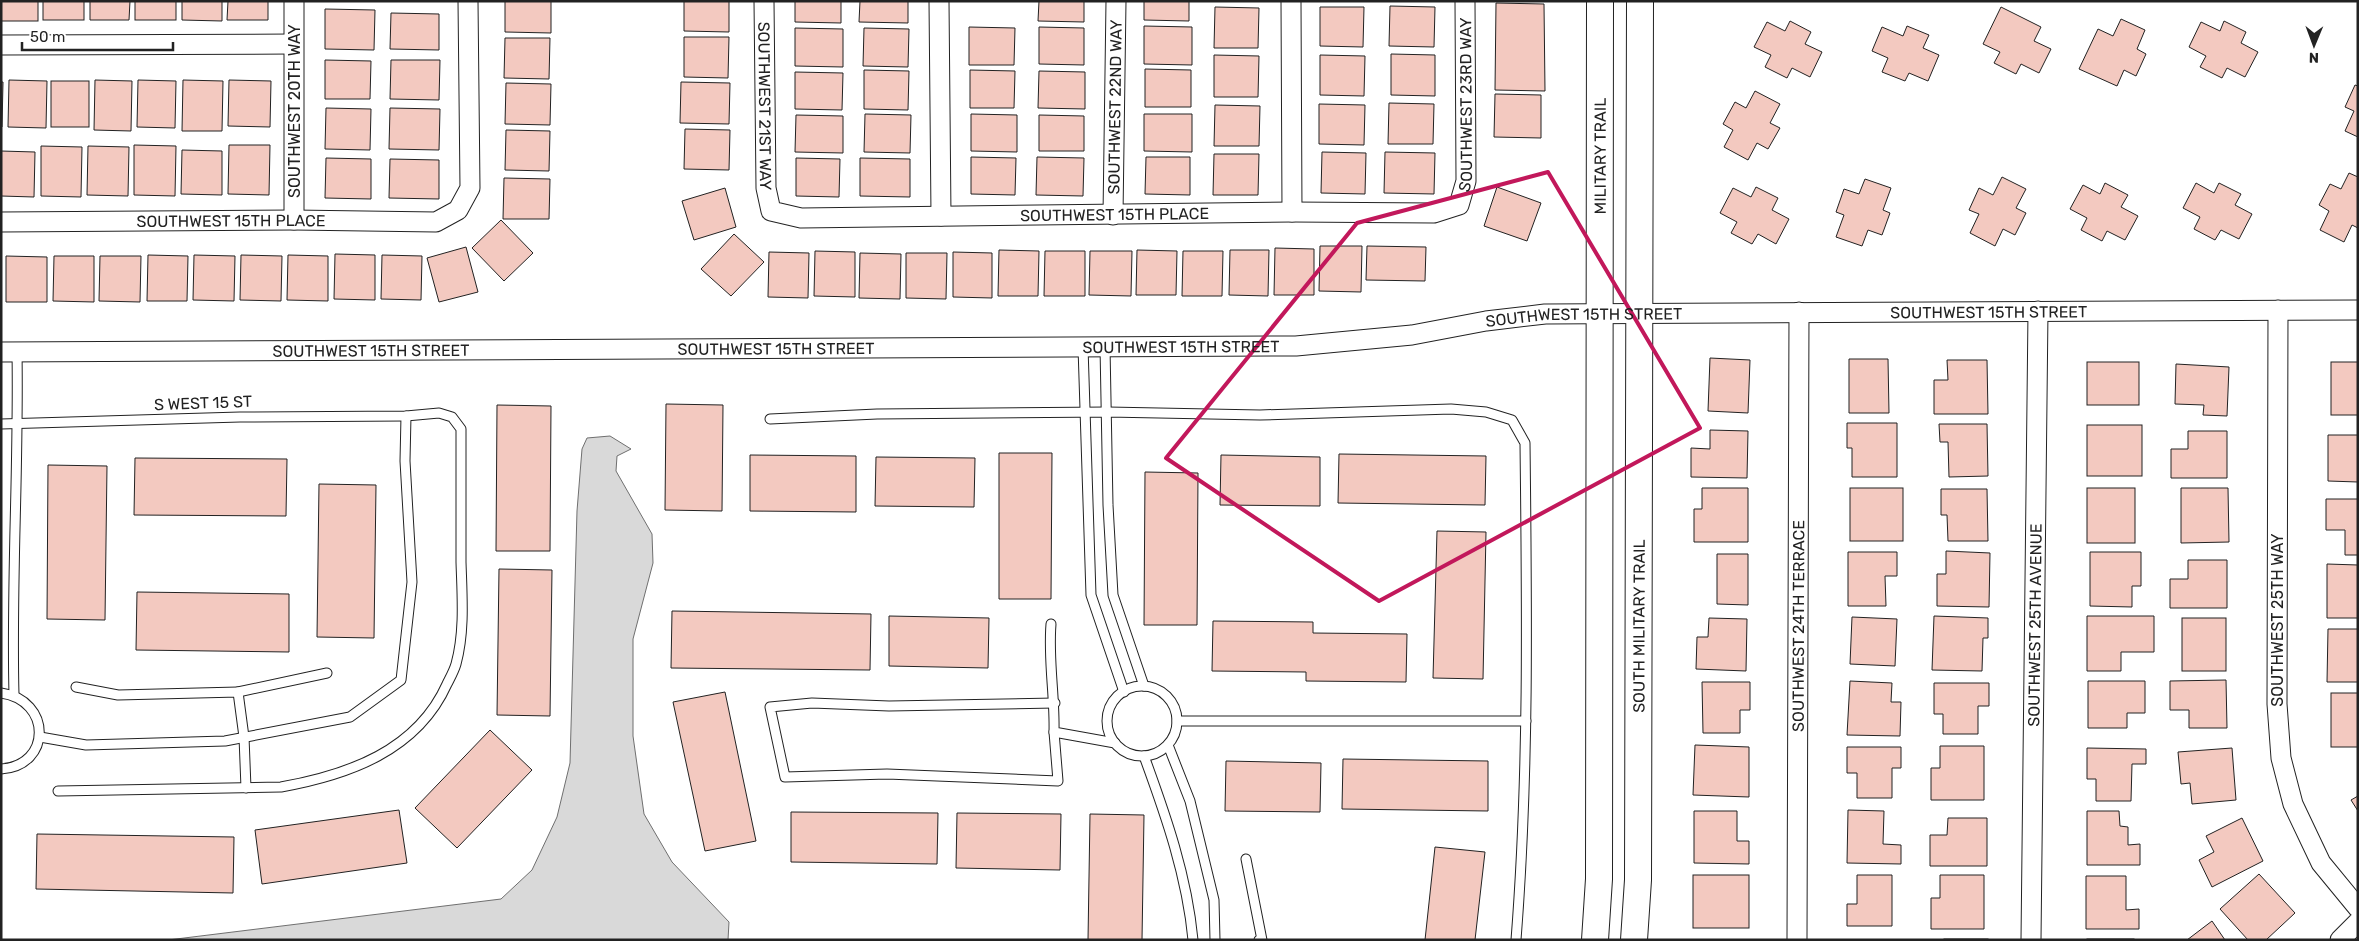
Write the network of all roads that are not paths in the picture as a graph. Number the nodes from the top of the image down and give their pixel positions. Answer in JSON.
{"nodes":[{"id":1,"x":294,"y":1,"type":"edge"},
{"id":2,"x":468,"y":1,"type":"edge"},
{"id":3,"x":764,"y":1,"type":"edge"},
{"id":4,"x":939,"y":1,"type":"edge"},
{"id":5,"x":1116,"y":1,"type":"edge"},
{"id":6,"x":1291,"y":1,"type":"edge"},
{"id":7,"x":1465,"y":1,"type":"edge"},
{"id":8,"x":1600,"y":1,"type":"edge"},
{"id":9,"x":1640,"y":1,"type":"edge"},
{"id":10,"x":293,"y":44,"type":"junction"},
{"id":11,"x":1,"y":46,"type":"edge"},
{"id":12,"x":1458,"y":205,"type":"joint"},
{"id":13,"x":771,"y":211,"type":"joint"},
{"id":14,"x":1292,"y":212,"type":"junction"},
{"id":15,"x":1113,"y":214,"type":"junction"},
{"id":16,"x":940,"y":216,"type":"junction"},
{"id":17,"x":294,"y":220,"type":"junction"},
{"id":18,"x":1,"y":222,"type":"edge"},
{"id":19,"x":2278,"y":310,"type":"junction"},
{"id":20,"x":2358,"y":310,"type":"edge"},
{"id":21,"x":2038,"y":311,"type":"junction"},
{"id":22,"x":1599,"y":312,"type":"junction"},
{"id":23,"x":1640,"y":312,"type":"junction"},
{"id":24,"x":1799,"y":312,"type":"junction"},
{"id":25,"x":1083,"y":347,"type":"junction"},
{"id":26,"x":1105,"y":347,"type":"junction"},
{"id":27,"x":9,"y":352,"type":"edge"},
{"id":28,"x":1108,"y":412,"type":"junction"},
{"id":29,"x":1085,"y":413,"type":"junction"},
{"id":30,"x":406,"y":416,"type":"junction"},
{"id":31,"x":770,"y":419,"type":"dead end"},
{"id":32,"x":1,"y":424,"type":"edge"},
{"id":33,"x":18,"y":424,"type":"junction"},
{"id":34,"x":1051,"y":624,"type":"dead end"},
{"id":35,"x":326,"y":673,"type":"dead end"},
{"id":36,"x":1144,"y":686,"type":"junction"},
{"id":37,"x":76,"y":687,"type":"dead end"},
{"id":38,"x":238,"y":692,"type":"junction"},
{"id":39,"x":1124,"y":692,"type":"junction"},
{"id":40,"x":1,"y":693,"type":"edge"},
{"id":41,"x":14,"y":695,"type":"junction"},
{"id":42,"x":1055,"y":703,"type":"junction"},
{"id":43,"x":1177,"y":720,"type":"junction"},
{"id":44,"x":1526,"y":721,"type":"junction"},
{"id":45,"x":1054,"y":732,"type":"junction"},
{"id":46,"x":40,"y":737,"type":"junction"},
{"id":47,"x":244,"y":737,"type":"junction"},
{"id":48,"x":1115,"y":743,"type":"junction"},
{"id":49,"x":1168,"y":745,"type":"junction"},
{"id":50,"x":1144,"y":756,"type":"junction"},
{"id":51,"x":1,"y":769,"type":"edge"},
{"id":52,"x":246,"y":788,"type":"junction"},
{"id":53,"x":58,"y":791,"type":"dead end"},
{"id":54,"x":1246,"y":859,"type":"dead end"},
{"id":55,"x":2358,"y":908,"type":"edge"},
{"id":56,"x":2358,"y":922,"type":"edge"},
{"id":57,"x":1193,"y":940,"type":"edge"},
{"id":58,"x":1215,"y":940,"type":"edge"},
{"id":59,"x":1261,"y":940,"type":"edge"},
{"id":60,"x":1516,"y":940,"type":"edge"},
{"id":61,"x":1595,"y":940,"type":"edge"},
{"id":62,"x":1634,"y":940,"type":"edge"},
{"id":63,"x":1798,"y":940,"type":"edge"},
{"id":64,"x":2031,"y":940,"type":"edge"},
{"id":65,"x":2340,"y":940,"type":"edge"}],
"edges":[{"from":1,"to":10,"type":"street","name":"SOUTHWEST 20TH WAY"},
{"from":2,"to":17,"type":"street","name":"SOUTHWEST 15TH PLACE"},
{"from":3,"to":13,"type":"street","name":"SOUTHWEST 21ST WAY"},
{"from":4,"to":16,"type":"street"},
{"from":5,"to":15,"type":"street","name":"SOUTHWEST 22ND WAY"},
{"from":6,"to":14,"type":"street"},
{"from":7,"to":12,"type":"street","name":"SOUTHWEST 23RD WAY"},
{"from":8,"to":22,"type":"street","name":"MILITARY TRAIL"},
{"from":9,"to":23,"type":"street"},
{"from":10,"to":11,"type":"street"},
{"from":10,"to":17,"type":"street","name":"SOUTHWEST 20TH WAY"},
{"from":12,"to":14,"type":"street","name":"SOUTHWEST 15TH PLACE"},
{"from":13,"to":16,"type":"street","name":"SOUTHWEST 15TH PLACE"},
{"from":14,"to":15,"type":"street","name":"SOUTHWEST 15TH PLACE"},
{"from":15,"to":16,"type":"street","name":"SOUTHWEST 15TH PLACE"},
{"from":17,"to":18,"type":"street","name":"SOUTHWEST 15TH PLACE"},
{"from":19,"to":20,"type":"street","name":"SOUTHWEST 15TH STREET"},
{"from":19,"to":21,"type":"street","name":"SOUTHWEST 15TH STREET"},
{"from":19,"to":55,"type":"street","name":"SOUTHWEST 25TH WAY"},
{"from":21,"to":24,"type":"street","name":"SOUTHWEST 15TH STREET"},
{"from":21,"to":64,"type":"street","name":"SOUTHWEST 25TH AVENUE"},
{"from":22,"to":23,"type":"street","name":"SOUTHWEST 15TH STREET"},
{"from":22,"to":26,"type":"street","name":"SOUTHWEST 15TH STREET"},
{"from":22,"to":61,"type":"street"},
{"from":23,"to":24,"type":"street","name":"SOUTHWEST 15TH STREET"},
{"from":23,"to":62,"type":"street","name":"SOUTH MILITARY TRAIL"},
{"from":24,"to":63,"type":"street","name":"SOUTHWEST 24TH TERRACE"},
{"from":25,"to":26,"type":"street","name":"SOUTHWEST 15TH STREET"},
{"from":25,"to":27,"type":"street","name":"SOUTHWEST 15TH STREET"},
{"from":25,"to":29,"type":"lane"},
{"from":26,"to":28,"type":"lane"},
{"from":27,"to":33,"type":"lane"},
{"from":28,"to":29,"type":"lane"},
{"from":28,"to":36,"type":"lane"},
{"from":28,"to":44,"type":"lane"},
{"from":29,"to":31,"type":"lane"},
{"from":29,"to":39,"type":"lane"},
{"from":30,"to":33,"type":"lane","name":"S WEST 15 ST"},
{"from":30,"to":47,"type":"lane"},
{"from":30,"to":52,"type":"lane","name":"S WEST 15 ST"},
{"from":32,"to":33,"type":"lane","name":"S WEST 15 ST"},
{"from":33,"to":41,"type":"lane"},
{"from":34,"to":42,"type":"lane"},
{"from":35,"to":38,"type":"lane"},
{"from":36,"to":39,"type":"lane"},
{"from":36,"to":43,"type":"lane"},
{"from":37,"to":38,"type":"lane"},
{"from":38,"to":47,"type":"lane"},
{"from":39,"to":48,"type":"lane"},
{"from":40,"to":41,"type":"lane"},
{"from":41,"to":46,"type":"lane"},
{"from":42,"to":45,"type":"lane"},
{"from":42,"to":45,"type":"lane"},
{"from":43,"to":44,"type":"lane"},
{"from":43,"to":49,"type":"lane"},
{"from":44,"to":60,"type":"lane"},
{"from":45,"to":48,"type":"lane"},
{"from":46,"to":47,"type":"lane"},
{"from":46,"to":51,"type":"lane"},
{"from":47,"to":52,"type":"lane"},
{"from":48,"to":50,"type":"lane"},
{"from":49,"to":50,"type":"lane"},
{"from":49,"to":58,"type":"lane"},
{"from":50,"to":57,"type":"lane"},
{"from":52,"to":53,"type":"lane","name":"S WEST 15 ST"},
{"from":54,"to":59,"type":"lane"},
{"from":56,"to":65,"type":"street"}]}
